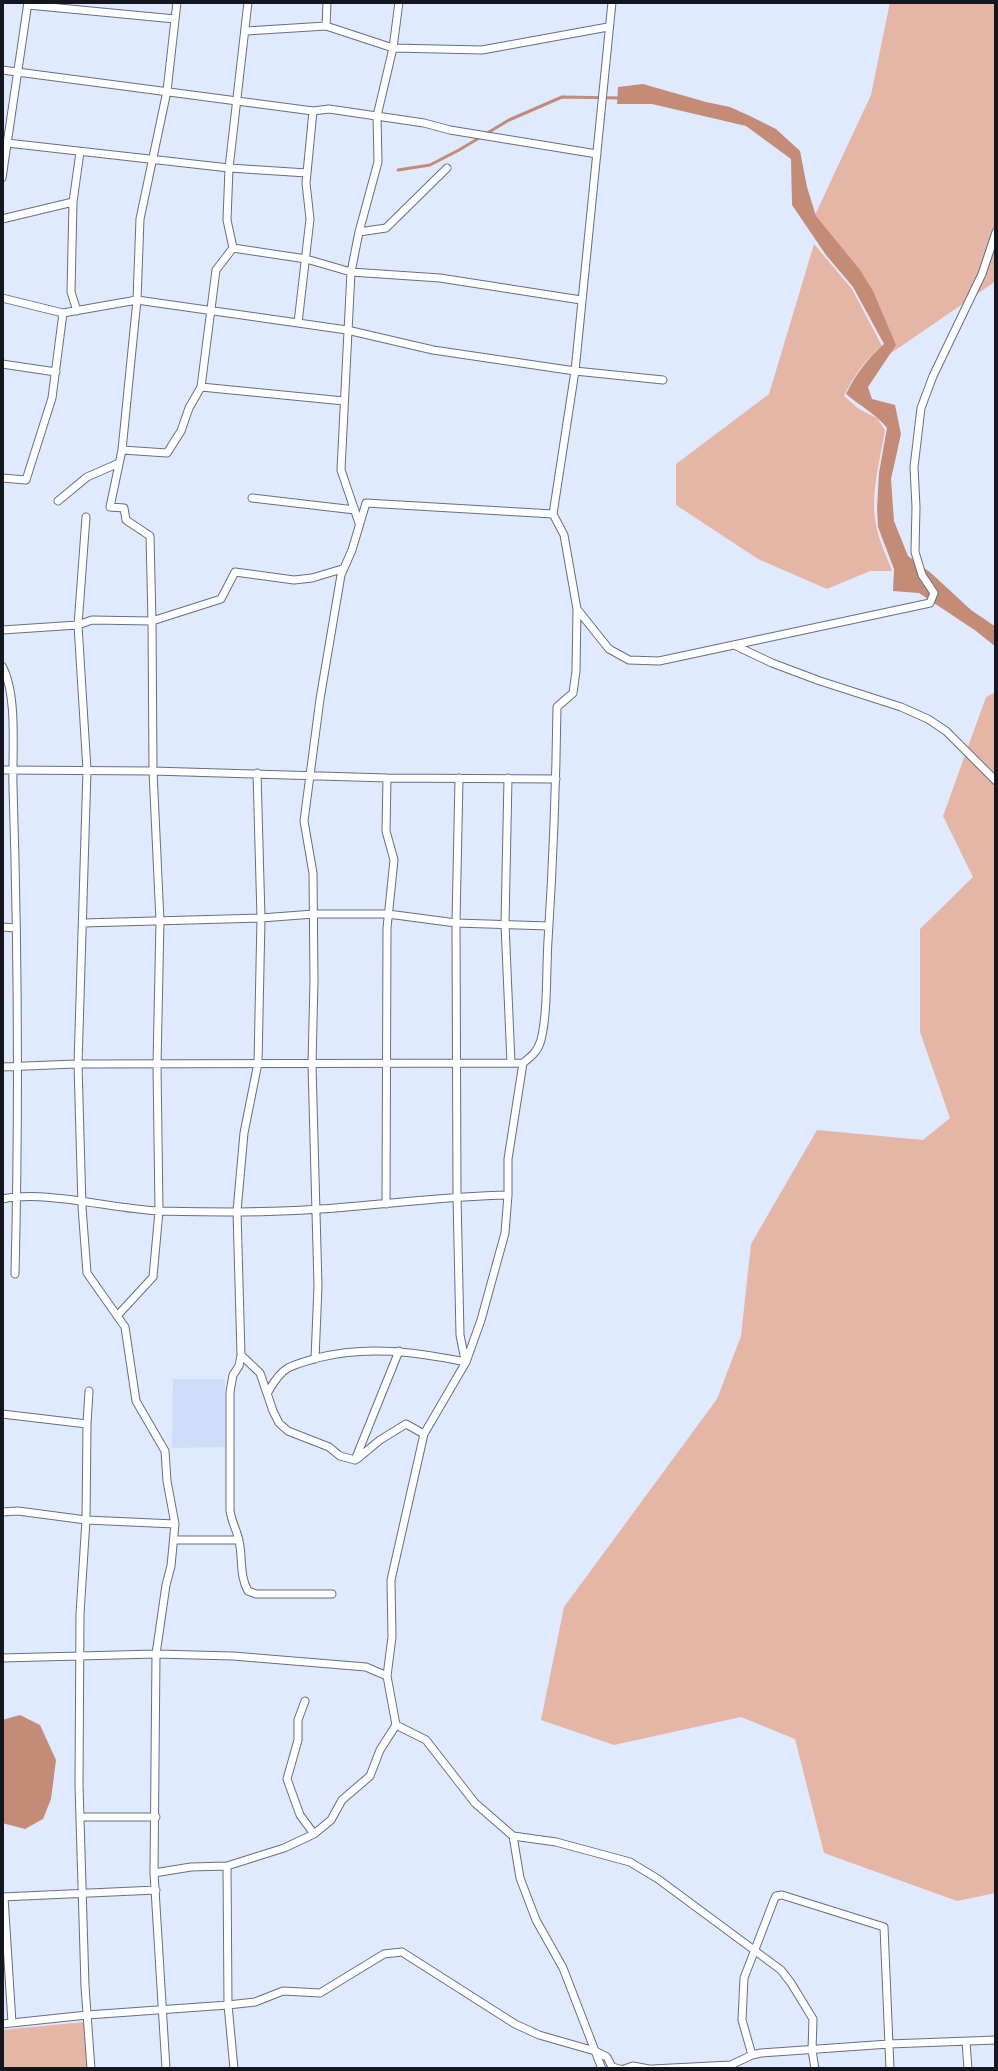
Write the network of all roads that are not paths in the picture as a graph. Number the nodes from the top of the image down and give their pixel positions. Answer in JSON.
{"nodes":[{"id":1,"x":104,"y":2,"type":"edge"},
{"id":2,"x":177,"y":2,"type":"edge"},
{"id":3,"x":248,"y":2,"type":"edge"},
{"id":4,"x":327,"y":2,"type":"edge"},
{"id":5,"x":399,"y":2,"type":"edge"},
{"id":6,"x":612,"y":2,"type":"edge"},
{"id":7,"x":28,"y":3,"type":"edge"},
{"id":8,"x":103,"y":14,"type":"junction"},
{"id":9,"x":175,"y":19,"type":"junction"},
{"id":10,"x":326,"y":26,"type":"junction"},
{"id":11,"x":608,"y":27,"type":"junction"},
{"id":12,"x":246,"y":31,"type":"junction"},
{"id":13,"x":393,"y":48,"type":"junction"},
{"id":14,"x":2,"y":70,"type":"edge"},
{"id":15,"x":18,"y":73,"type":"junction"},
{"id":16,"x":167,"y":91,"type":"junction"},
{"id":17,"x":236,"y":101,"type":"junction"},
{"id":18,"x":313,"y":111,"type":"junction"},
{"id":19,"x":377,"y":116,"type":"junction"},
{"id":20,"x":7,"y":143,"type":"junction"},
{"id":21,"x":80,"y":152,"type":"junction"},
{"id":22,"x":597,"y":154,"type":"junction"},
{"id":23,"x":152,"y":160,"type":"junction"},
{"id":24,"x":229,"y":168,"type":"junction"},
{"id":25,"x":447,"y":168,"type":"dead end"},
{"id":26,"x":307,"y":173,"type":"junction"},
{"id":27,"x":2,"y":178,"type":"edge"},
{"id":28,"x":73,"y":202,"type":"junction"},
{"id":29,"x":2,"y":219,"type":"edge"},
{"id":30,"x":359,"y":232,"type":"junction"},
{"id":31,"x":996,"y":232,"type":"edge"},
{"id":32,"x":233,"y":248,"type":"junction"},
{"id":33,"x":306,"y":259,"type":"junction"},
{"id":34,"x":351,"y":272,"type":"junction"},
{"id":35,"x":2,"y":298,"type":"edge"},
{"id":36,"x":137,"y":300,"type":"junction"},
{"id":37,"x":581,"y":300,"type":"junction"},
{"id":38,"x":210,"y":310,"type":"junction"},
{"id":39,"x":77,"y":311,"type":"junction"},
{"id":40,"x":63,"y":313,"type":"junction"},
{"id":41,"x":298,"y":323,"type":"junction"},
{"id":42,"x":347,"y":330,"type":"junction"},
{"id":43,"x":2,"y":364,"type":"edge"},
{"id":44,"x":575,"y":371,"type":"junction"},
{"id":45,"x":56,"y":372,"type":"junction"},
{"id":46,"x":663,"y":380,"type":"dead end"},
{"id":47,"x":201,"y":387,"type":"junction"},
{"id":48,"x":344,"y":401,"type":"junction"},
{"id":49,"x":122,"y":450,"type":"junction"},
{"id":50,"x":119,"y":463,"type":"junction"},
{"id":51,"x":2,"y":478,"type":"edge"},
{"id":52,"x":252,"y":498,"type":"dead end"},
{"id":53,"x":58,"y":501,"type":"dead end"},
{"id":54,"x":355,"y":510,"type":"junction"},
{"id":55,"x":553,"y":514,"type":"junction"},
{"id":56,"x":86,"y":517,"type":"dead end"},
{"id":57,"x":359,"y":523,"type":"junction"},
{"id":58,"x":342,"y":569,"type":"junction"},
{"id":59,"x":577,"y":609,"type":"junction"},
{"id":60,"x":152,"y":621,"type":"junction"},
{"id":61,"x":78,"y":625,"type":"junction"},
{"id":62,"x":2,"y":630,"type":"edge"},
{"id":63,"x":734,"y":645,"type":"junction"},
{"id":64,"x":2,"y":666,"type":"edge"},
{"id":65,"x":2,"y":770,"type":"edge"},
{"id":66,"x":12,"y":770,"type":"junction"},
{"id":67,"x":87,"y":770,"type":"junction"},
{"id":68,"x":153,"y":771,"type":"junction"},
{"id":69,"x":257,"y":773,"type":"junction"},
{"id":70,"x":309,"y":776,"type":"junction"},
{"id":71,"x":387,"y":778,"type":"junction"},
{"id":72,"x":459,"y":778,"type":"junction"},
{"id":73,"x":508,"y":778,"type":"junction"},
{"id":74,"x":556,"y":779,"type":"junction"},
{"id":75,"x":996,"y":781,"type":"edge"},
{"id":76,"x":314,"y":914,"type":"junction"},
{"id":77,"x":388,"y":914,"type":"junction"},
{"id":78,"x":261,"y":918,"type":"junction"},
{"id":79,"x":160,"y":921,"type":"junction"},
{"id":80,"x":83,"y":923,"type":"junction"},
{"id":81,"x":456,"y":923,"type":"junction"},
{"id":82,"x":505,"y":924,"type":"junction"},
{"id":83,"x":549,"y":926,"type":"junction"},
{"id":84,"x":2,"y":927,"type":"edge"},
{"id":85,"x":16,"y":928,"type":"junction"},
{"id":86,"x":258,"y":1063,"type":"junction"},
{"id":87,"x":511,"y":1063,"type":"junction"},
{"id":88,"x":523,"y":1063,"type":"junction"},
{"id":89,"x":78,"y":1064,"type":"junction"},
{"id":90,"x":387,"y":1064,"type":"junction"},
{"id":91,"x":458,"y":1064,"type":"junction"},
{"id":92,"x":157,"y":1065,"type":"junction"},
{"id":93,"x":312,"y":1065,"type":"junction"},
{"id":94,"x":2,"y":1067,"type":"edge"},
{"id":95,"x":17,"y":1067,"type":"junction"},
{"id":96,"x":508,"y":1195,"type":"junction"},
{"id":97,"x":17,"y":1196,"type":"junction"},
{"id":98,"x":457,"y":1196,"type":"junction"},
{"id":99,"x":2,"y":1199,"type":"edge"},
{"id":100,"x":82,"y":1201,"type":"junction"},
{"id":101,"x":386,"y":1204,"type":"junction"},
{"id":102,"x":315,"y":1210,"type":"junction"},
{"id":103,"x":159,"y":1211,"type":"junction"},
{"id":104,"x":237,"y":1211,"type":"junction"},
{"id":105,"x":15,"y":1274,"type":"dead end"},
{"id":106,"x":117,"y":1316,"type":"junction"},
{"id":107,"x":399,"y":1351,"type":"junction"},
{"id":108,"x":241,"y":1355,"type":"junction"},
{"id":109,"x":315,"y":1359,"type":"junction"},
{"id":110,"x":466,"y":1362,"type":"junction"},
{"id":111,"x":89,"y":1391,"type":"dead end"},
{"id":112,"x":268,"y":1392,"type":"junction"},
{"id":113,"x":2,"y":1414,"type":"edge"},
{"id":114,"x":87,"y":1424,"type":"junction"},
{"id":115,"x":424,"y":1434,"type":"junction"},
{"id":116,"x":355,"y":1460,"type":"junction"},
{"id":117,"x":2,"y":1512,"type":"edge"},
{"id":118,"x":86,"y":1520,"type":"junction"},
{"id":119,"x":175,"y":1524,"type":"junction"},
{"id":120,"x":174,"y":1540,"type":"junction"},
{"id":121,"x":239,"y":1540,"type":"junction"},
{"id":122,"x":332,"y":1594,"type":"dead end"},
{"id":123,"x":156,"y":1654,"type":"junction"},
{"id":124,"x":79,"y":1657,"type":"junction"},
{"id":125,"x":2,"y":1658,"type":"edge"},
{"id":126,"x":387,"y":1676,"type":"junction"},
{"id":127,"x":305,"y":1701,"type":"dead end"},
{"id":128,"x":396,"y":1725,"type":"junction"},
{"id":129,"x":80,"y":1817,"type":"junction"},
{"id":130,"x":156,"y":1817,"type":"junction"},
{"id":131,"x":314,"y":1834,"type":"junction"},
{"id":132,"x":513,"y":1836,"type":"junction"},
{"id":133,"x":227,"y":1866,"type":"junction"},
{"id":134,"x":154,"y":1873,"type":"junction"},
{"id":135,"x":156,"y":1890,"type":"junction"},
{"id":136,"x":82,"y":1892,"type":"junction"},
{"id":137,"x":3,"y":1897,"type":"edge"},
{"id":138,"x":754,"y":1952,"type":"junction"},
{"id":139,"x":228,"y":2005,"type":"junction"},
{"id":140,"x":162,"y":2009,"type":"junction"},
{"id":141,"x":87,"y":2015,"type":"junction"},
{"id":142,"x":12,"y":2023,"type":"junction"},
{"id":143,"x":2,"y":2024,"type":"edge"},
{"id":144,"x":996,"y":2040,"type":"edge"},
{"id":145,"x":966,"y":2042,"type":"junction"},
{"id":146,"x":889,"y":2044,"type":"junction"},
{"id":147,"x":812,"y":2050,"type":"junction"},
{"id":148,"x":595,"y":2051,"type":"junction"},
{"id":149,"x":752,"y":2055,"type":"junction"},
{"id":150,"x":91,"y":2069,"type":"edge"},
{"id":151,"x":166,"y":2069,"type":"edge"},
{"id":152,"x":234,"y":2069,"type":"edge"},
{"id":153,"x":602,"y":2069,"type":"edge"},
{"id":154,"x":622,"y":2069,"type":"edge"},
{"id":155,"x":650,"y":2069,"type":"edge"},
{"id":156,"x":815,"y":2069,"type":"edge"},
{"id":157,"x":890,"y":2069,"type":"edge"},
{"id":158,"x":968,"y":2069,"type":"edge"}],
"edges":[{"from":1,"to":8,"type":"street"},
{"from":2,"to":9,"type":"street"},
{"from":3,"to":12,"type":"street"},
{"from":4,"to":10,"type":"street"},
{"from":5,"to":13,"type":"street"},
{"from":6,"to":11,"type":"street"},
{"from":7,"to":8,"type":"street"},
{"from":7,"to":15,"type":"street"},
{"from":8,"to":9,"type":"street"},
{"from":9,"to":16,"type":"street"},
{"from":10,"to":12,"type":"street"},
{"from":10,"to":13,"type":"street"},
{"from":11,"to":13,"type":"street"},
{"from":11,"to":22,"type":"street"},
{"from":12,"to":17,"type":"street"},
{"from":13,"to":19,"type":"street"},
{"from":14,"to":15,"type":"street"},
{"from":15,"to":16,"type":"street"},
{"from":15,"to":20,"type":"street"},
{"from":16,"to":17,"type":"street"},
{"from":16,"to":23,"type":"street"},
{"from":17,"to":18,"type":"street"},
{"from":17,"to":24,"type":"street"},
{"from":18,"to":19,"type":"street"},
{"from":18,"to":26,"type":"street"},
{"from":19,"to":22,"type":"street"},
{"from":19,"to":30,"type":"street"},
{"from":20,"to":21,"type":"street"},
{"from":20,"to":27,"type":"street"},
{"from":21,"to":23,"type":"street"},
{"from":21,"to":28,"type":"street"},
{"from":22,"to":37,"type":"street"},
{"from":23,"to":24,"type":"street"},
{"from":23,"to":36,"type":"street"},
{"from":24,"to":26,"type":"street"},
{"from":24,"to":32,"type":"street"},
{"from":25,"to":30,"type":"street"},
{"from":26,"to":33,"type":"street"},
{"from":28,"to":29,"type":"street"},
{"from":28,"to":39,"type":"street"},
{"from":30,"to":34,"type":"street"},
{"from":31,"to":63,"type":"street"},
{"from":32,"to":33,"type":"street"},
{"from":32,"to":38,"type":"street"},
{"from":33,"to":34,"type":"street"},
{"from":33,"to":41,"type":"street"},
{"from":34,"to":37,"type":"street"},
{"from":34,"to":42,"type":"street"},
{"from":35,"to":40,"type":"street"},
{"from":36,"to":38,"type":"street"},
{"from":36,"to":39,"type":"street"},
{"from":36,"to":49,"type":"street"},
{"from":37,"to":44,"type":"street"},
{"from":38,"to":41,"type":"street"},
{"from":38,"to":47,"type":"street"},
{"from":39,"to":40,"type":"street"},
{"from":40,"to":45,"type":"street"},
{"from":41,"to":42,"type":"street"},
{"from":42,"to":44,"type":"street"},
{"from":42,"to":48,"type":"street"},
{"from":43,"to":45,"type":"street"},
{"from":44,"to":46,"type":"street"},
{"from":44,"to":55,"type":"street"},
{"from":45,"to":51,"type":"street"},
{"from":47,"to":48,"type":"street"},
{"from":47,"to":49,"type":"street"},
{"from":48,"to":54,"type":"street"},
{"from":49,"to":50,"type":"street"},
{"from":50,"to":53,"type":"street"},
{"from":50,"to":60,"type":"street"},
{"from":52,"to":54,"type":"street"},
{"from":54,"to":57,"type":"street"},
{"from":55,"to":57,"type":"street"},
{"from":55,"to":59,"type":"street"},
{"from":56,"to":61,"type":"street"},
{"from":57,"to":58,"type":"street"},
{"from":58,"to":60,"type":"street"},
{"from":58,"to":70,"type":"street"},
{"from":59,"to":63,"type":"street"},
{"from":59,"to":74,"type":"street"},
{"from":60,"to":61,"type":"street"},
{"from":60,"to":68,"type":"street"},
{"from":61,"to":62,"type":"street"},
{"from":61,"to":67,"type":"street"},
{"from":63,"to":75,"type":"street"},
{"from":64,"to":66,"type":"street"},
{"from":65,"to":66,"type":"street"},
{"from":66,"to":67,"type":"street"},
{"from":66,"to":85,"type":"street"},
{"from":67,"to":68,"type":"street"},
{"from":67,"to":80,"type":"street"},
{"from":68,"to":69,"type":"street"},
{"from":68,"to":79,"type":"street"},
{"from":69,"to":70,"type":"street"},
{"from":69,"to":78,"type":"street"},
{"from":70,"to":71,"type":"street"},
{"from":70,"to":76,"type":"street"},
{"from":71,"to":72,"type":"street"},
{"from":71,"to":77,"type":"street"},
{"from":72,"to":73,"type":"street"},
{"from":72,"to":81,"type":"street"},
{"from":73,"to":74,"type":"street"},
{"from":73,"to":82,"type":"street"},
{"from":74,"to":83,"type":"street"},
{"from":76,"to":77,"type":"street"},
{"from":76,"to":78,"type":"street"},
{"from":76,"to":93,"type":"street"},
{"from":77,"to":81,"type":"street"},
{"from":77,"to":90,"type":"street"},
{"from":78,"to":79,"type":"street"},
{"from":78,"to":86,"type":"street"},
{"from":79,"to":80,"type":"street"},
{"from":79,"to":92,"type":"street"},
{"from":80,"to":89,"type":"street"},
{"from":81,"to":82,"type":"street"},
{"from":81,"to":91,"type":"street"},
{"from":82,"to":83,"type":"street"},
{"from":82,"to":87,"type":"street"},
{"from":83,"to":88,"type":"street"},
{"from":84,"to":85,"type":"street"},
{"from":85,"to":95,"type":"street"},
{"from":86,"to":92,"type":"street"},
{"from":86,"to":93,"type":"street"},
{"from":86,"to":104,"type":"street"},
{"from":87,"to":88,"type":"street"},
{"from":87,"to":91,"type":"street"},
{"from":88,"to":96,"type":"street"},
{"from":89,"to":92,"type":"street"},
{"from":89,"to":95,"type":"street"},
{"from":89,"to":100,"type":"street"},
{"from":90,"to":91,"type":"street"},
{"from":90,"to":93,"type":"street"},
{"from":90,"to":101,"type":"street"},
{"from":91,"to":98,"type":"street"},
{"from":92,"to":103,"type":"street"},
{"from":93,"to":102,"type":"street"},
{"from":94,"to":95,"type":"street"},
{"from":95,"to":97,"type":"street"},
{"from":96,"to":98,"type":"street"},
{"from":96,"to":110,"type":"street"},
{"from":97,"to":99,"type":"street"},
{"from":97,"to":100,"type":"street"},
{"from":97,"to":105,"type":"street"},
{"from":98,"to":101,"type":"street"},
{"from":98,"to":110,"type":"street"},
{"from":100,"to":103,"type":"street"},
{"from":100,"to":106,"type":"street"},
{"from":101,"to":102,"type":"street"},
{"from":102,"to":104,"type":"street"},
{"from":102,"to":109,"type":"street"},
{"from":103,"to":104,"type":"street"},
{"from":103,"to":106,"type":"street"},
{"from":104,"to":108,"type":"street"},
{"from":106,"to":119,"type":"street"},
{"from":107,"to":109,"type":"street"},
{"from":107,"to":110,"type":"street"},
{"from":107,"to":116,"type":"street"},
{"from":108,"to":112,"type":"street"},
{"from":108,"to":121,"type":"street"},
{"from":109,"to":112,"type":"street"},
{"from":110,"to":115,"type":"street"},
{"from":111,"to":114,"type":"street"},
{"from":112,"to":116,"type":"street"},
{"from":113,"to":114,"type":"street"},
{"from":114,"to":118,"type":"street"},
{"from":115,"to":116,"type":"street"},
{"from":115,"to":126,"type":"street"},
{"from":117,"to":118,"type":"street"},
{"from":118,"to":119,"type":"street"},
{"from":118,"to":124,"type":"street"},
{"from":119,"to":120,"type":"street"},
{"from":120,"to":121,"type":"street"},
{"from":120,"to":123,"type":"street"},
{"from":121,"to":122,"type":"street"},
{"from":123,"to":124,"type":"street"},
{"from":123,"to":126,"type":"street"},
{"from":123,"to":130,"type":"street"},
{"from":124,"to":125,"type":"street"},
{"from":124,"to":129,"type":"street"},
{"from":126,"to":128,"type":"street"},
{"from":127,"to":131,"type":"street"},
{"from":128,"to":131,"type":"street"},
{"from":128,"to":132,"type":"street"},
{"from":129,"to":130,"type":"street"},
{"from":129,"to":136,"type":"street"},
{"from":130,"to":134,"type":"street"},
{"from":131,"to":133,"type":"street"},
{"from":132,"to":138,"type":"street"},
{"from":132,"to":148,"type":"street"},
{"from":133,"to":134,"type":"street"},
{"from":133,"to":139,"type":"street"},
{"from":134,"to":135,"type":"street"},
{"from":135,"to":136,"type":"street"},
{"from":135,"to":140,"type":"street"},
{"from":136,"to":137,"type":"street"},
{"from":136,"to":141,"type":"street"},
{"from":137,"to":142,"type":"street"},
{"from":138,"to":146,"type":"street"},
{"from":138,"to":147,"type":"street"},
{"from":138,"to":149,"type":"street"},
{"from":139,"to":140,"type":"street"},
{"from":139,"to":148,"type":"street"},
{"from":139,"to":152,"type":"street"},
{"from":140,"to":141,"type":"street"},
{"from":140,"to":151,"type":"street"},
{"from":141,"to":142,"type":"street"},
{"from":141,"to":150,"type":"street"},
{"from":142,"to":143,"type":"street"},
{"from":144,"to":145,"type":"street"},
{"from":145,"to":146,"type":"street"},
{"from":145,"to":158,"type":"street"},
{"from":146,"to":147,"type":"street"},
{"from":146,"to":157,"type":"street"},
{"from":147,"to":149,"type":"street"},
{"from":147,"to":156,"type":"street"},
{"from":148,"to":153,"type":"street"},
{"from":148,"to":154,"type":"street"},
{"from":149,"to":155,"type":"street"},
{"from":154,"to":155,"type":"street"}]}
